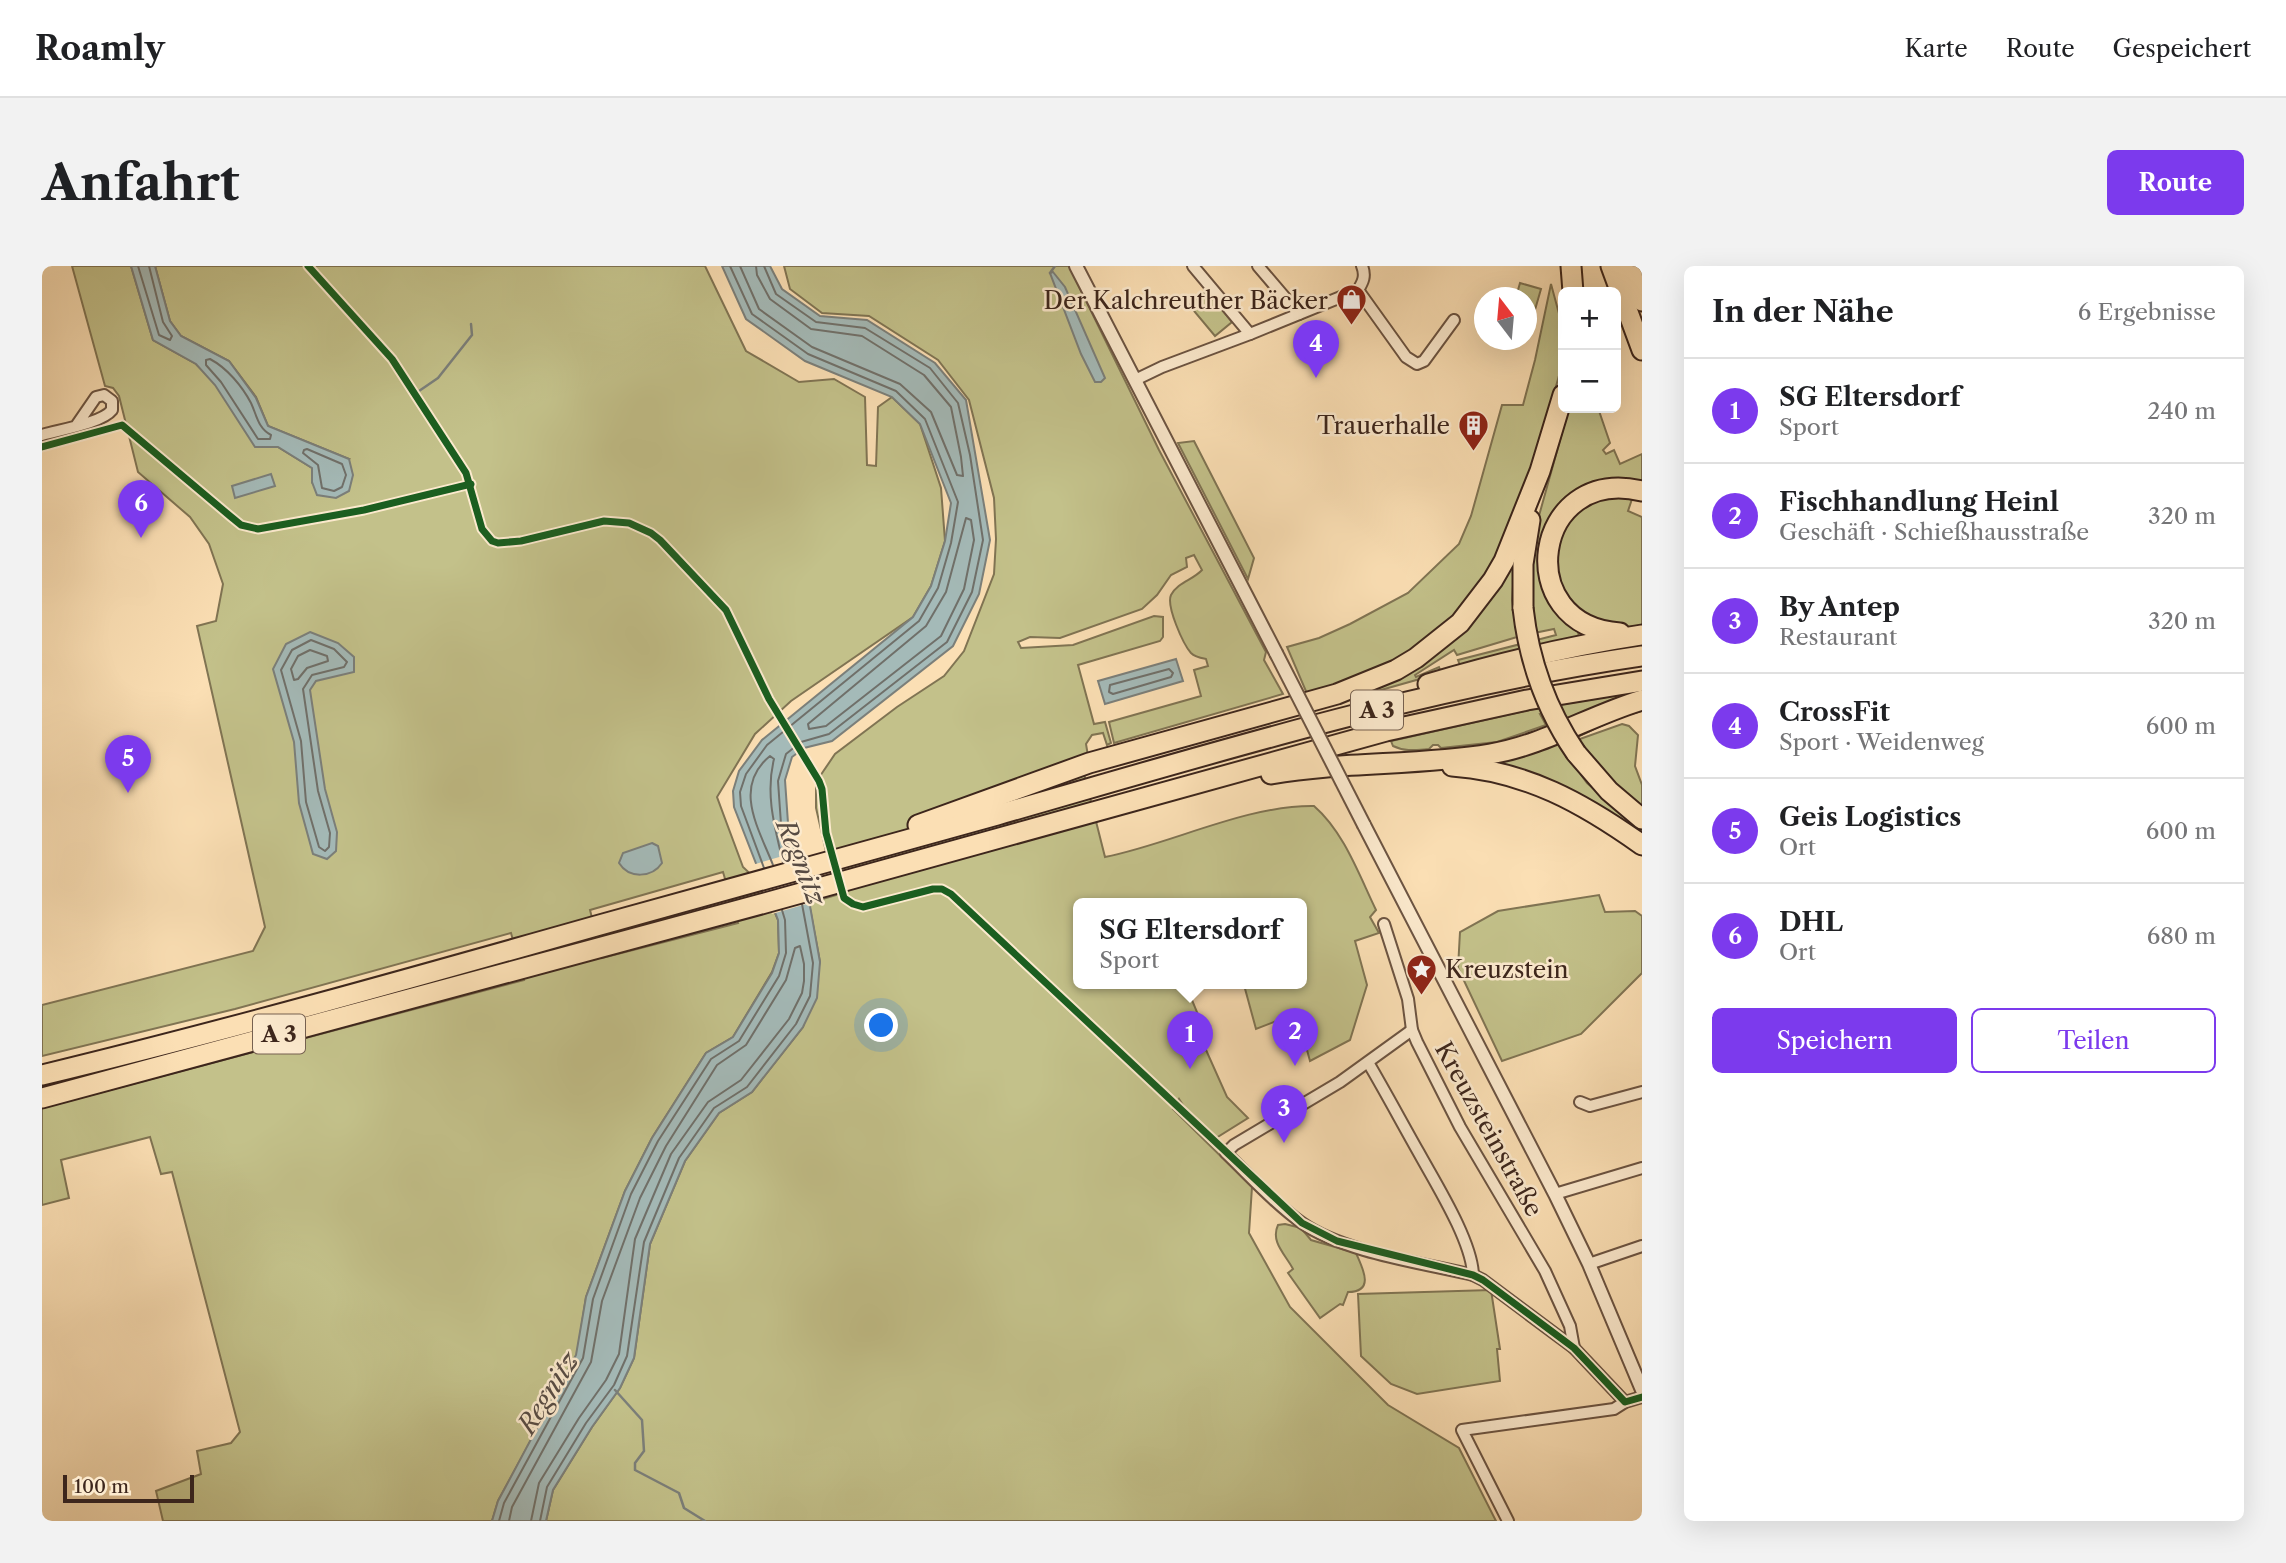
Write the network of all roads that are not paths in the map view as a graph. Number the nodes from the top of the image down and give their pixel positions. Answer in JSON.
{"nodes":[{"id":1,"x":1076,"y":266,"type":"edge"},
{"id":2,"x":1193,"y":266,"type":"edge"},
{"id":3,"x":1258,"y":266,"type":"edge"},
{"id":4,"x":1362,"y":266,"type":"edge"},
{"id":5,"x":1571,"y":266,"type":"edge"},
{"id":6,"x":1611,"y":266,"type":"edge"},
{"id":7,"x":1631,"y":266,"type":"edge"},
{"id":8,"x":1642,"y":279,"type":"edge"},
{"id":9,"x":1573,"y":287,"type":"edge"},
{"id":10,"x":1358,"y":290,"type":"junction"},
{"id":11,"x":1642,"y":301,"type":"edge"},
{"id":12,"x":1299,"y":314,"type":"junction"},
{"id":13,"x":1454,"y":320,"type":"dead end"},
{"id":14,"x":1250,"y":334,"type":"junction"},
{"id":15,"x":1642,"y":350,"type":"edge"},
{"id":16,"x":1135,"y":380,"type":"junction"},
{"id":17,"x":1558,"y":412,"type":"edge"},
{"id":18,"x":76,"y":426,"type":"dead end"},
{"id":19,"x":42,"y":435,"type":"edge"},
{"id":20,"x":1541,"y":471,"type":"junction"},
{"id":21,"x":1642,"y":491,"type":"edge"},
{"id":22,"x":1642,"y":633,"type":"edge"},
{"id":23,"x":1642,"y":656,"type":"edge"},
{"id":24,"x":1642,"y":681,"type":"edge"},
{"id":25,"x":1642,"y":700,"type":"edge"},
{"id":26,"x":1395,"y":764,"type":"junction"},
{"id":27,"x":1112,"y":771,"type":"junction"},
{"id":28,"x":1012,"y":801,"type":"junction"},
{"id":29,"x":1129,"y":802,"type":"junction"},
{"id":30,"x":1642,"y":819,"type":"edge"},
{"id":31,"x":1642,"y":845,"type":"edge"},
{"id":32,"x":853,"y":855,"type":"junction"},
{"id":33,"x":1384,"y":924,"type":"dead end"},
{"id":34,"x":1412,"y":1030,"type":"junction"},
{"id":35,"x":1368,"y":1064,"type":"junction"},
{"id":36,"x":42,"y":1075,"type":"edge"},
{"id":37,"x":1642,"y":1092,"type":"edge"},
{"id":38,"x":42,"y":1098,"type":"edge"},
{"id":39,"x":1580,"y":1102,"type":"dead end"},
{"id":40,"x":1642,"y":1168,"type":"edge"},
{"id":41,"x":1555,"y":1195,"type":"junction"},
{"id":42,"x":1642,"y":1246,"type":"edge"},
{"id":43,"x":1588,"y":1264,"type":"junction"},
{"id":44,"x":1473,"y":1275,"type":"junction"},
{"id":45,"x":1574,"y":1348,"type":"junction"},
{"id":46,"x":1642,"y":1390,"type":"edge"},
{"id":47,"x":1642,"y":1397,"type":"edge"},
{"id":48,"x":1625,"y":1402,"type":"junction"},
{"id":49,"x":1508,"y":1521,"type":"edge"}],
"edges":[{"from":1,"to":16,"type":"street"},
{"from":2,"to":14,"type":"street"},
{"from":3,"to":12,"type":"street"},
{"from":4,"to":10,"type":"street"},
{"from":5,"to":9,"type":"highway"},
{"from":6,"to":15,"type":"highway"},
{"from":7,"to":8,"type":"highway"},
{"from":7,"to":11,"type":"highway"},
{"from":10,"to":12,"type":"street"},
{"from":10,"to":13,"type":"street"},
{"from":12,"to":14,"type":"street"},
{"from":14,"to":16,"type":"street"},
{"from":16,"to":41,"type":"street","bridge":true},
{"from":17,"to":20,"type":"highway"},
{"from":18,"to":19,"type":"street"},
{"from":20,"to":27,"type":"highway"},
{"from":20,"to":30,"type":"highway","bridge":true},
{"from":21,"to":22,"type":"highway"},
{"from":22,"to":27,"type":"highway"},
{"from":23,"to":27,"type":"highway","number":"A 3"},
{"from":24,"to":29,"type":"highway","number":"A 3"},
{"from":25,"to":26,"type":"highway"},
{"from":26,"to":29,"type":"highway"},
{"from":26,"to":31,"type":"highway"},
{"from":27,"to":28,"type":"highway","number":"A 3"},
{"from":28,"to":32,"type":"highway","number":"A 3"},
{"from":28,"to":32,"type":"highway"},
{"from":29,"to":38,"type":"highway","number":"A 3"},
{"from":32,"to":36,"type":"highway","number":"A 3"},
{"from":33,"to":34,"type":"street","name":"Kreuzsteinstraße"},
{"from":34,"to":35,"type":"street"},
{"from":34,"to":45,"type":"street","name":"Kreuzsteinstraße"},
{"from":35,"to":44,"type":"street"},
{"from":35,"to":44,"type":"street"},
{"from":37,"to":39,"type":"street"},
{"from":40,"to":41,"type":"street"},
{"from":41,"to":43,"type":"street"},
{"from":42,"to":43,"type":"street"},
{"from":43,"to":46,"type":"street"},
{"from":44,"to":45,"type":"street"},
{"from":45,"to":48,"type":"street"},
{"from":47,"to":48,"type":"street"},
{"from":48,"to":49,"type":"street"}]}
